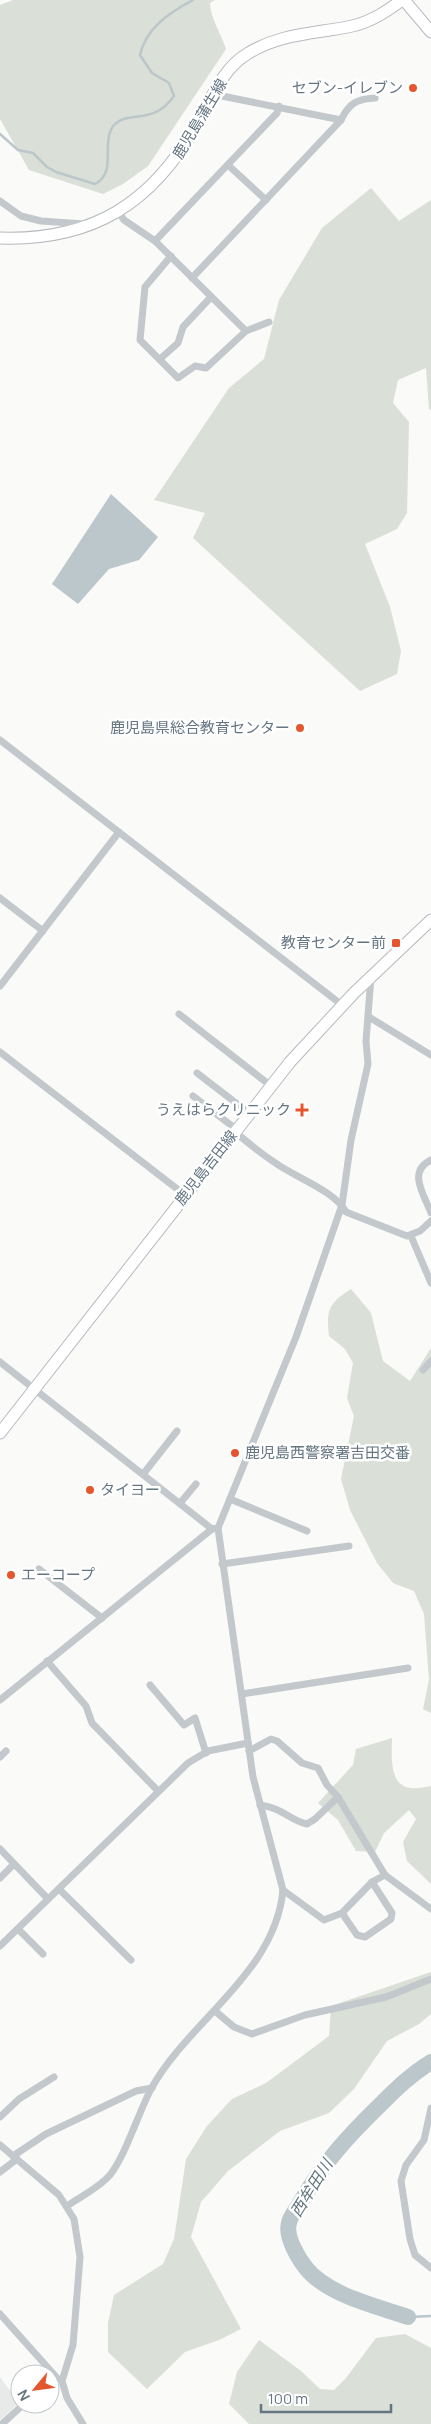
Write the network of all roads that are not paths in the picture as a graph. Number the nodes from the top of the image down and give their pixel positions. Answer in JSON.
{"nodes":[{"id":1,"x":403,"y":0,"type":"edge"},
{"id":2,"x":431,"y":32,"type":"edge"},
{"id":3,"x":212,"y":94,"type":"junction"},
{"id":4,"x":375,"y":98,"type":"dead end"},
{"id":5,"x":279,"y":106,"type":"junction"},
{"id":6,"x":341,"y":120,"type":"junction"},
{"id":7,"x":228,"y":165,"type":"junction"},
{"id":8,"x":266,"y":200,"type":"junction"},
{"id":9,"x":0,"y":202,"type":"edge"},
{"id":10,"x":118,"y":211,"type":"junction"},
{"id":11,"x":91,"y":224,"type":"junction"},
{"id":12,"x":0,"y":238,"type":"edge"},
{"id":13,"x":155,"y":241,"type":"junction"},
{"id":14,"x":171,"y":256,"type":"junction"},
{"id":15,"x":192,"y":278,"type":"junction"},
{"id":16,"x":211,"y":297,"type":"junction"},
{"id":17,"x":270,"y":322,"type":"dead end"},
{"id":18,"x":246,"y":331,"type":"junction"},
{"id":19,"x":160,"y":359,"type":"junction"},
{"id":20,"x":0,"y":740,"type":"edge"},
{"id":21,"x":119,"y":832,"type":"junction"},
{"id":22,"x":0,"y":898,"type":"edge"},
{"id":23,"x":431,"y":920,"type":"edge"},
{"id":24,"x":43,"y":931,"type":"junction"},
{"id":25,"x":371,"y":977,"type":"junction"},
{"id":26,"x":2,"y":981,"type":"edge"},
{"id":27,"x":342,"y":1005,"type":"junction"},
{"id":28,"x":180,"y":1014,"type":"dead end"},
{"id":29,"x":369,"y":1017,"type":"junction"},
{"id":30,"x":0,"y":1052,"type":"edge"},
{"id":31,"x":431,"y":1055,"type":"edge"},
{"id":32,"x":197,"y":1073,"type":"dead end"},
{"id":33,"x":271,"y":1086,"type":"junction"},
{"id":34,"x":193,"y":1096,"type":"dead end"},
{"id":35,"x":249,"y":1113,"type":"junction"},
{"id":36,"x":235,"y":1130,"type":"junction"},
{"id":37,"x":431,"y":1160,"type":"edge"},
{"id":38,"x":185,"y":1195,"type":"junction"},
{"id":39,"x":342,"y":1205,"type":"junction"},
{"id":40,"x":431,"y":1213,"type":"edge"},
{"id":41,"x":431,"y":1222,"type":"edge"},
{"id":42,"x":411,"y":1236,"type":"junction"},
{"id":43,"x":431,"y":1283,"type":"edge"},
{"id":44,"x":431,"y":1361,"type":"edge"},
{"id":45,"x":0,"y":1362,"type":"edge"},
{"id":46,"x":423,"y":1370,"type":"dead end"},
{"id":47,"x":35,"y":1388,"type":"junction"},
{"id":48,"x":177,"y":1431,"type":"dead end"},
{"id":49,"x":0,"y":1433,"type":"edge"},
{"id":50,"x":144,"y":1474,"type":"junction"},
{"id":51,"x":196,"y":1484,"type":"dead end"},
{"id":52,"x":230,"y":1499,"type":"junction"},
{"id":53,"x":180,"y":1502,"type":"junction"},
{"id":54,"x":215,"y":1529,"type":"junction"},
{"id":55,"x":306,"y":1531,"type":"dead end"},
{"id":56,"x":349,"y":1546,"type":"dead end"},
{"id":57,"x":222,"y":1564,"type":"junction"},
{"id":58,"x":39,"y":1569,"type":"dead end"},
{"id":59,"x":102,"y":1618,"type":"junction"},
{"id":60,"x":47,"y":1661,"type":"junction"},
{"id":61,"x":408,"y":1668,"type":"dead end"},
{"id":62,"x":150,"y":1685,"type":"dead end"},
{"id":63,"x":242,"y":1694,"type":"junction"},
{"id":64,"x":0,"y":1700,"type":"edge"},
{"id":65,"x":248,"y":1743,"type":"junction"},
{"id":66,"x":6,"y":1751,"type":"dead end"},
{"id":67,"x":249,"y":1751,"type":"junction"},
{"id":68,"x":206,"y":1753,"type":"junction"},
{"id":69,"x":0,"y":1757,"type":"edge"},
{"id":70,"x":158,"y":1791,"type":"junction"},
{"id":71,"x":338,"y":1797,"type":"junction"},
{"id":72,"x":260,"y":1805,"type":"junction"},
{"id":73,"x":0,"y":1849,"type":"edge"},
{"id":74,"x":14,"y":1864,"type":"junction"},
{"id":75,"x":385,"y":1875,"type":"junction"},
{"id":76,"x":0,"y":1878,"type":"edge"},
{"id":77,"x":372,"y":1882,"type":"junction"},
{"id":78,"x":59,"y":1889,"type":"junction"},
{"id":79,"x":283,"y":1890,"type":"junction"},
{"id":80,"x":48,"y":1899,"type":"junction"},
{"id":81,"x":431,"y":1909,"type":"edge"},
{"id":82,"x":342,"y":1913,"type":"junction"},
{"id":83,"x":18,"y":1929,"type":"junction"},
{"id":84,"x":0,"y":1946,"type":"edge"},
{"id":85,"x":43,"y":1954,"type":"dead end"},
{"id":86,"x":131,"y":1960,"type":"dead end"},
{"id":87,"x":431,"y":1979,"type":"edge"},
{"id":88,"x":215,"y":2011,"type":"junction"},
{"id":89,"x":54,"y":2077,"type":"dead end"},
{"id":90,"x":152,"y":2088,"type":"junction"},
{"id":91,"x":431,"y":2108,"type":"edge"},
{"id":92,"x":0,"y":2117,"type":"edge"},
{"id":93,"x":0,"y":2145,"type":"edge"},
{"id":94,"x":15,"y":2157,"type":"junction"},
{"id":95,"x":0,"y":2172,"type":"edge"},
{"id":96,"x":67,"y":2206,"type":"junction"},
{"id":97,"x":431,"y":2268,"type":"edge"},
{"id":98,"x":0,"y":2314,"type":"edge"},
{"id":99,"x":47,"y":2364,"type":"edge"},
{"id":100,"x":60,"y":2378,"type":"joint"},
{"id":101,"x":13,"y":2414,"type":"edge"},
{"id":102,"x":2,"y":2424,"type":"edge"},
{"id":103,"x":83,"y":2424,"type":"edge"}],
"edges":[{"from":1,"to":2,"type":"main road"},
{"from":1,"to":3,"type":"main road","name":"鹿児島蒲生線"},
{"from":3,"to":5,"type":"street"},
{"from":3,"to":10,"type":"main road","name":"鹿児島蒲生線"},
{"from":4,"to":6,"type":"street"},
{"from":5,"to":6,"type":"street"},
{"from":5,"to":7,"type":"street"},
{"from":6,"to":8,"type":"street"},
{"from":7,"to":8,"type":"street"},
{"from":7,"to":13,"type":"street"},
{"from":8,"to":15,"type":"street"},
{"from":9,"to":11,"type":"street"},
{"from":10,"to":11,"type":"main road","name":"鹿児島蒲生線"},
{"from":10,"to":13,"type":"street"},
{"from":11,"to":12,"type":"main road","name":"鹿児島蒲生線"},
{"from":13,"to":14,"type":"street"},
{"from":14,"to":15,"type":"street"},
{"from":14,"to":19,"type":"street"},
{"from":15,"to":16,"type":"street"},
{"from":16,"to":18,"type":"street"},
{"from":16,"to":19,"type":"street"},
{"from":17,"to":18,"type":"street"},
{"from":18,"to":19,"type":"street"},
{"from":20,"to":21,"type":"street"},
{"from":21,"to":24,"type":"street"},
{"from":21,"to":27,"type":"street"},
{"from":22,"to":24,"type":"street"},
{"from":23,"to":25,"type":"main road","name":"鹿児島吉田線"},
{"from":24,"to":26,"type":"street"},
{"from":25,"to":27,"type":"main road","name":"鹿児島吉田線"},
{"from":25,"to":29,"type":"street"},
{"from":27,"to":33,"type":"main road","name":"鹿児島吉田線"},
{"from":28,"to":33,"type":"street"},
{"from":29,"to":31,"type":"street"},
{"from":29,"to":39,"type":"street"},
{"from":30,"to":38,"type":"street"},
{"from":32,"to":35,"type":"street"},
{"from":33,"to":35,"type":"main road","name":"鹿児島吉田線"},
{"from":34,"to":36,"type":"street"},
{"from":35,"to":36,"type":"main road","name":"鹿児島吉田線"},
{"from":36,"to":38,"type":"main road","name":"鹿児島吉田線"},
{"from":36,"to":39,"type":"street"},
{"from":37,"to":40,"type":"street"},
{"from":38,"to":47,"type":"main road","name":"鹿児島吉田線"},
{"from":39,"to":42,"type":"street"},
{"from":39,"to":52,"type":"street"},
{"from":41,"to":42,"type":"street"},
{"from":42,"to":43,"type":"street"},
{"from":44,"to":46,"type":"street"},
{"from":45,"to":47,"type":"street"},
{"from":47,"to":49,"type":"main road","name":"鹿児島吉田線"},
{"from":47,"to":50,"type":"street"},
{"from":48,"to":50,"type":"street"},
{"from":50,"to":53,"type":"street"},
{"from":51,"to":53,"type":"street"},
{"from":52,"to":54,"type":"street"},
{"from":52,"to":55,"type":"street"},
{"from":53,"to":54,"type":"street"},
{"from":54,"to":57,"type":"street"},
{"from":54,"to":59,"type":"street"},
{"from":56,"to":57,"type":"street"},
{"from":57,"to":63,"type":"street"},
{"from":58,"to":59,"type":"street"},
{"from":59,"to":60,"type":"street"},
{"from":60,"to":64,"type":"street"},
{"from":60,"to":70,"type":"street"},
{"from":61,"to":63,"type":"street"},
{"from":62,"to":68,"type":"street"},
{"from":63,"to":65,"type":"street"},
{"from":65,"to":67,"type":"street"},
{"from":65,"to":68,"type":"street"},
{"from":66,"to":69,"type":"street"},
{"from":67,"to":71,"type":"street"},
{"from":67,"to":72,"type":"street"},
{"from":68,"to":70,"type":"street"},
{"from":70,"to":78,"type":"street"},
{"from":71,"to":72,"type":"street"},
{"from":71,"to":75,"type":"street"},
{"from":72,"to":79,"type":"street"},
{"from":73,"to":74,"type":"street"},
{"from":74,"to":76,"type":"street"},
{"from":74,"to":80,"type":"street"},
{"from":75,"to":77,"type":"street"},
{"from":75,"to":81,"type":"street"},
{"from":77,"to":82,"type":"street"},
{"from":77,"to":82,"type":"street"},
{"from":78,"to":80,"type":"street"},
{"from":78,"to":86,"type":"street"},
{"from":79,"to":82,"type":"street"},
{"from":79,"to":88,"type":"street"},
{"from":80,"to":83,"type":"street"},
{"from":83,"to":84,"type":"street"},
{"from":83,"to":85,"type":"street"},
{"from":87,"to":88,"type":"street"},
{"from":88,"to":90,"type":"street"},
{"from":89,"to":92,"type":"street"},
{"from":90,"to":94,"type":"street"},
{"from":90,"to":96,"type":"street"},
{"from":91,"to":97,"type":"street"},
{"from":93,"to":94,"type":"street"},
{"from":94,"to":95,"type":"street"},
{"from":94,"to":96,"type":"street"},
{"from":96,"to":100,"type":"street"},
{"from":98,"to":99,"type":"street"},
{"from":100,"to":103,"type":"street"},
{"from":101,"to":102,"type":"street"}]}
